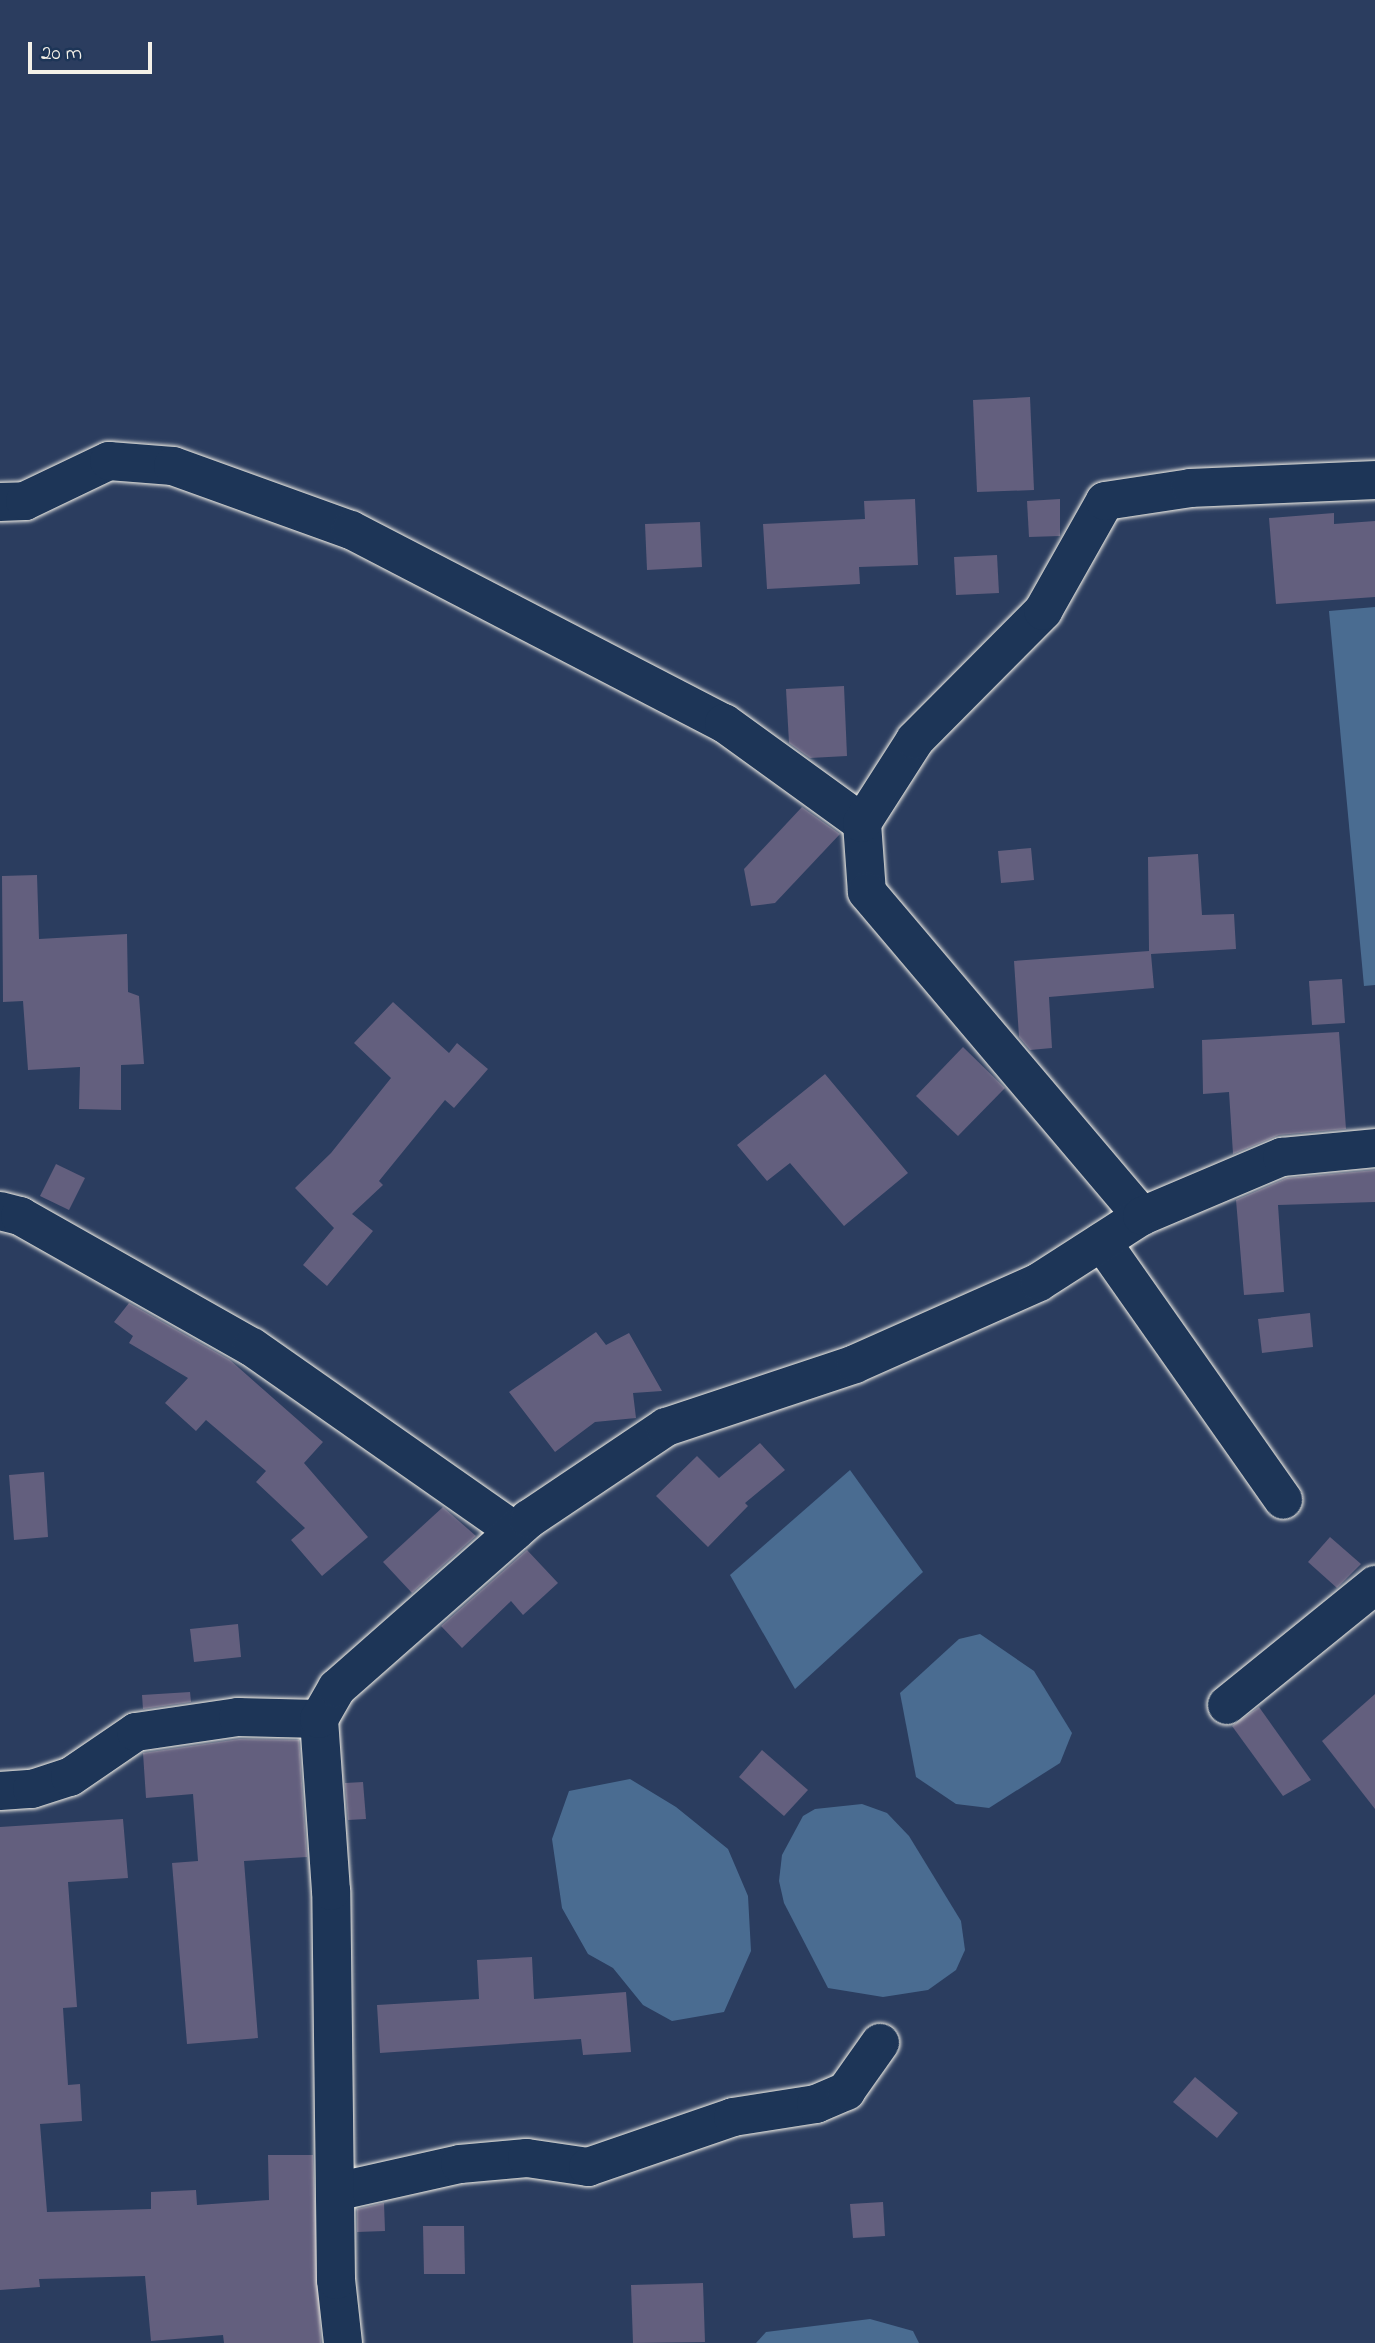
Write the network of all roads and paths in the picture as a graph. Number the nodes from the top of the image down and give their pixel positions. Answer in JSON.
{"nodes":[{"id":1,"x":1375,"y":480,"type":"edge"},
{"id":2,"x":0,"y":502,"type":"edge"},
{"id":3,"x":862,"y":823,"type":"junction"},
{"id":4,"x":1375,"y":1148,"type":"edge"},
{"id":5,"x":0,"y":1211,"type":"edge"},
{"id":6,"x":1142,"y":1216,"type":"junction"},
{"id":7,"x":1102,"y":1242,"type":"junction"},
{"id":8,"x":1283,"y":1500,"type":"dead end"},
{"id":9,"x":515,"y":1531,"type":"junction"},
{"id":10,"x":1375,"y":1585,"type":"edge"},
{"id":11,"x":1227,"y":1705,"type":"dead end"},
{"id":12,"x":319,"y":1719,"type":"junction"},
{"id":13,"x":0,"y":1791,"type":"edge"},
{"id":14,"x":880,"y":2043,"type":"dead end"},
{"id":15,"x":335,"y":2192,"type":"junction"},
{"id":16,"x":342,"y":2343,"type":"edge"}],
"edges":[{"from":1,"to":3,"type":"street"},
{"from":2,"to":3,"type":"street"},
{"from":3,"to":6,"type":"street"},
{"from":4,"to":6,"type":"street"},
{"from":5,"to":9,"type":"street"},
{"from":6,"to":7,"type":"street"},
{"from":7,"to":8,"type":"street"},
{"from":7,"to":9,"type":"street"},
{"from":9,"to":12,"type":"street"},
{"from":10,"to":11,"type":"street"},
{"from":12,"to":13,"type":"street"},
{"from":12,"to":15,"type":"street"},
{"from":14,"to":15,"type":"street"},
{"from":15,"to":16,"type":"street"}]}
